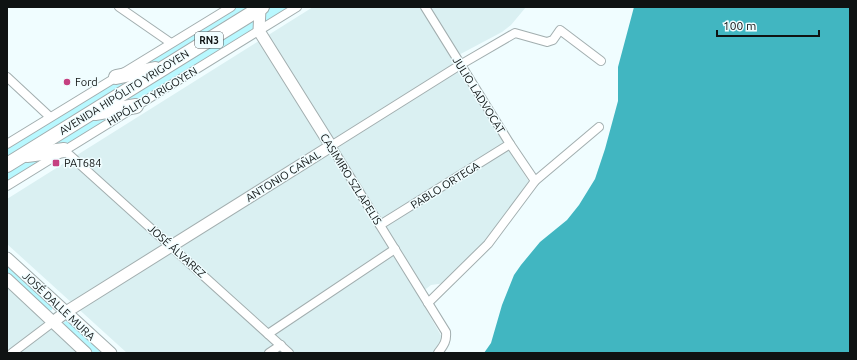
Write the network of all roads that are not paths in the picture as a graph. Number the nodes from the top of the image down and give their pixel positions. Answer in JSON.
{"nodes":[{"id":1,"x":119,"y":7,"type":"edge"},
{"id":2,"x":231,"y":7,"type":"edge"},
{"id":3,"x":297,"y":7,"type":"edge"},
{"id":4,"x":425,"y":7,"type":"edge"},
{"id":5,"x":256,"y":14,"type":"edge"},
{"id":6,"x":171,"y":44,"type":"junction"},
{"id":7,"x":602,"y":61,"type":"dead end"},
{"id":8,"x":460,"y":65,"type":"junction"},
{"id":9,"x":165,"y":67,"type":"junction"},
{"id":10,"x":7,"y":77,"type":"edge"},
{"id":11,"x":116,"y":77,"type":"junction"},
{"id":12,"x":136,"y":106,"type":"junction"},
{"id":13,"x":88,"y":114,"type":"junction"},
{"id":14,"x":50,"y":117,"type":"junction"},
{"id":15,"x":599,"y":128,"type":"dead end"},
{"id":16,"x":7,"y":144,"type":"edge"},
{"id":17,"x":510,"y":144,"type":"junction"},
{"id":18,"x":331,"y":146,"type":"junction"},
{"id":19,"x":64,"y":150,"type":"junction"},
{"id":20,"x":14,"y":158,"type":"edge"},
{"id":21,"x":7,"y":165,"type":"edge"},
{"id":22,"x":535,"y":182,"type":"junction"},
{"id":23,"x":7,"y":186,"type":"edge"},
{"id":24,"x":380,"y":226,"type":"junction"},
{"id":25,"x":172,"y":247,"type":"junction"},
{"id":26,"x":395,"y":249,"type":"junction"},
{"id":27,"x":7,"y":258,"type":"edge"},
{"id":28,"x":7,"y":279,"type":"edge"},
{"id":29,"x":428,"y":303,"type":"junction"},
{"id":30,"x":66,"y":312,"type":"junction"},
{"id":31,"x":52,"y":322,"type":"junction"},
{"id":32,"x":268,"y":334,"type":"junction"},
{"id":33,"x":281,"y":345,"type":"junction"},
{"id":34,"x":12,"y":353,"type":"edge"},
{"id":35,"x":86,"y":353,"type":"edge"},
{"id":36,"x":111,"y":353,"type":"edge"},
{"id":37,"x":269,"y":353,"type":"edge"},
{"id":38,"x":289,"y":353,"type":"edge"},
{"id":39,"x":438,"y":353,"type":"edge"}],
"edges":[{"from":1,"to":6,"type":"street"},
{"from":2,"to":6,"type":"street"},
{"from":3,"to":5,"type":"street","name":"HIPÓLITO YRIGOYEN"},
{"from":4,"to":8,"type":"street","name":"JULIO LADVOCAT"},
{"from":5,"to":9,"type":"highway","name":"AVENIDA HIPÓLITO YRIGOYEN","number":"RN3"},
{"from":5,"to":12,"type":"street","name":"HIPÓLITO YRIGOYEN"},
{"from":5,"to":18,"type":"street","name":"CASIMIRO SZLAPELIS"},
{"from":6,"to":11,"type":"street"},
{"from":7,"to":8,"type":"street","name":"ANTONIO CAÑAL"},
{"from":8,"to":17,"type":"street","name":"JULIO LADVOCAT"},
{"from":8,"to":18,"type":"street","name":"ANTONIO CAÑAL"},
{"from":9,"to":11,"type":"highway"},
{"from":9,"to":13,"type":"highway","name":"AVENIDA HIPÓLITO YRIGOYEN","number":"RN3"},
{"from":10,"to":14,"type":"street"},
{"from":11,"to":14,"type":"street"},
{"from":12,"to":13,"type":"highway"},
{"from":12,"to":19,"type":"street","name":"HIPÓLITO YRIGOYEN"},
{"from":13,"to":20,"type":"highway","name":"AVENIDA HIPÓLITO YRIGOYEN","number":"RN3"},
{"from":14,"to":16,"type":"street"},
{"from":15,"to":22,"type":"street"},
{"from":17,"to":22,"type":"street","name":"JULIO LADVOCAT"},
{"from":17,"to":24,"type":"street","name":"PABLO ORTEGA"},
{"from":18,"to":24,"type":"street","name":"CASIMIRO SZLAPELIS"},
{"from":18,"to":25,"type":"street","name":"ANTONIO CAÑAL"},
{"from":19,"to":20,"type":"highway"},
{"from":19,"to":23,"type":"street","name":"HIPÓLITO YRIGOYEN"},
{"from":19,"to":25,"type":"street","name":"JOSÉ ÁLVAREZ"},
{"from":20,"to":21,"type":"highway","name":"AVENIDA HIPÓLITO YRIGOYEN","number":"RN3"},
{"from":22,"to":29,"type":"street"},
{"from":24,"to":26,"type":"street","name":"CASIMIRO SZLAPELIS"},
{"from":25,"to":30,"type":"street","name":"ANTONIO CAÑAL"},
{"from":25,"to":32,"type":"street","name":"JOSÉ ÁLVAREZ"},
{"from":26,"to":29,"type":"street","name":"CASIMIRO SZLAPELIS"},
{"from":26,"to":32,"type":"street"},
{"from":27,"to":30,"type":"street","name":"JOSÉ DALLE MURA"},
{"from":28,"to":31,"type":"street","name":"JOSÉ DALLE MURA"},
{"from":29,"to":39,"type":"street","name":"CASIMIRO SZLAPELIS"},
{"from":30,"to":31,"type":"street","name":"ANTONIO CAÑAL"},
{"from":30,"to":36,"type":"street","name":"JOSÉ DALLE MURA"},
{"from":31,"to":34,"type":"street","name":"ANTONIO CAÑAL"},
{"from":31,"to":35,"type":"street","name":"JOSÉ DALLE MURA"},
{"from":32,"to":33,"type":"street","name":"JOSÉ ÁLVAREZ"},
{"from":33,"to":37,"type":"street"},
{"from":33,"to":38,"type":"street","name":"JOSÉ ÁLVAREZ"}]}
